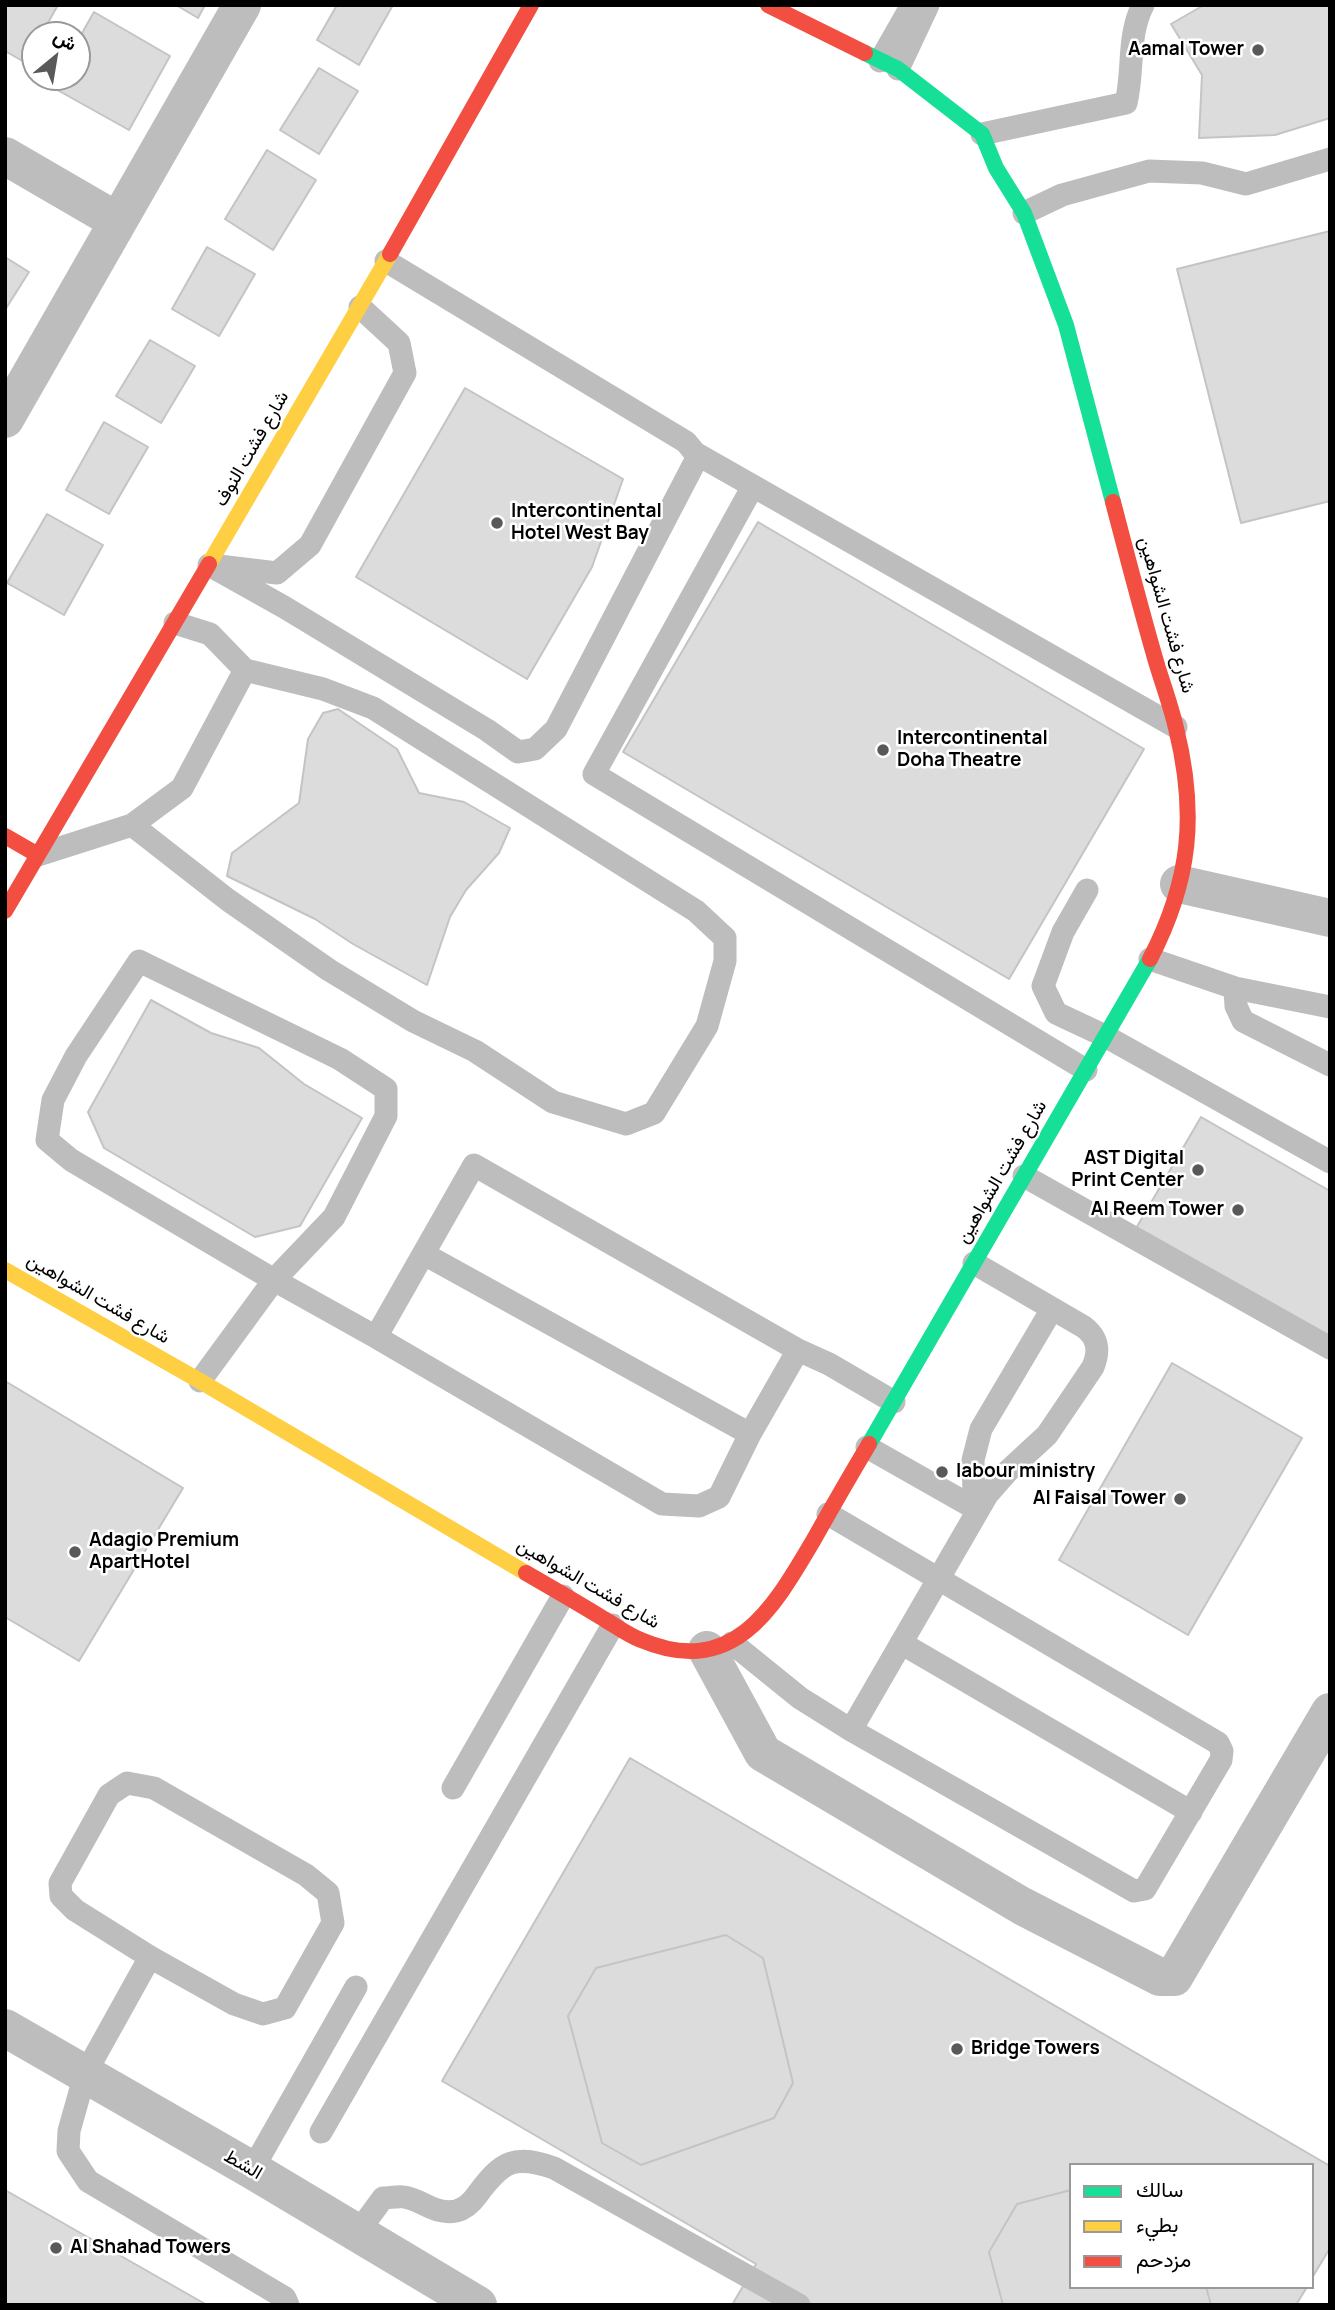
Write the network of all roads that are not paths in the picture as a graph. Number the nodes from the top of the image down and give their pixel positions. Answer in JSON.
{"nodes":[{"id":1,"x":242,"y":5,"type":"edge"},
{"id":2,"x":531,"y":5,"type":"edge"},
{"id":3,"x":768,"y":5,"type":"edge"},
{"id":4,"x":912,"y":5,"type":"edge"},
{"id":5,"x":928,"y":5,"type":"edge"},
{"id":6,"x":1143,"y":5,"type":"edge"},
{"id":7,"x":889,"y":65,"type":"junction"},
{"id":8,"x":982,"y":134,"type":"junction"},
{"id":9,"x":5,"y":156,"type":"edge"},
{"id":10,"x":1330,"y":159,"type":"edge"},
{"id":11,"x":1024,"y":213,"type":"junction"},
{"id":12,"x":117,"y":221,"type":"junction"},
{"id":13,"x":386,"y":261,"type":"junction"},
{"id":14,"x":360,"y":307,"type":"junction"},
{"id":15,"x":5,"y":419,"type":"edge"},
{"id":16,"x":695,"y":453,"type":"junction"},
{"id":17,"x":753,"y":486,"type":"junction"},
{"id":18,"x":209,"y":565,"type":"junction"},
{"id":19,"x":175,"y":623,"type":"junction"},
{"id":20,"x":245,"y":670,"type":"junction"},
{"id":21,"x":1176,"y":727,"type":"junction"},
{"id":22,"x":132,"y":825,"type":"junction"},
{"id":23,"x":5,"y":836,"type":"edge"},
{"id":24,"x":38,"y":855,"type":"junction"},
{"id":25,"x":1179,"y":884,"type":"junction"},
{"id":26,"x":1087,"y":890,"type":"dead end"},
{"id":27,"x":5,"y":911,"type":"edge"},
{"id":28,"x":1330,"y":918,"type":"edge"},
{"id":29,"x":1150,"y":959,"type":"junction"},
{"id":30,"x":1235,"y":988,"type":"junction"},
{"id":31,"x":1330,"y":1007,"type":"edge"},
{"id":32,"x":1105,"y":1036,"type":"junction"},
{"id":33,"x":1330,"y":1065,"type":"edge"},
{"id":34,"x":1086,"y":1070,"type":"junction"},
{"id":35,"x":1330,"y":1162,"type":"edge"},
{"id":36,"x":1024,"y":1177,"type":"junction"},
{"id":37,"x":424,"y":1254,"type":"junction"},
{"id":38,"x":974,"y":1263,"type":"junction"},
{"id":39,"x":5,"y":1270,"type":"edge"},
{"id":40,"x":274,"y":1280,"type":"junction"},
{"id":41,"x":1052,"y":1308,"type":"junction"},
{"id":42,"x":376,"y":1337,"type":"junction"},
{"id":43,"x":1330,"y":1348,"type":"edge"},
{"id":44,"x":798,"y":1350,"type":"junction"},
{"id":45,"x":200,"y":1381,"type":"junction"},
{"id":46,"x":894,"y":1402,"type":"junction"},
{"id":47,"x":750,"y":1434,"type":"junction"},
{"id":48,"x":867,"y":1447,"type":"junction"},
{"id":49,"x":978,"y":1510,"type":"junction"},
{"id":50,"x":828,"y":1514,"type":"junction"},
{"id":51,"x":939,"y":1578,"type":"junction"},
{"id":52,"x":569,"y":1599,"type":"junction"},
{"id":53,"x":613,"y":1625,"type":"junction"},
{"id":54,"x":901,"y":1643,"type":"junction"},
{"id":55,"x":720,"y":1646,"type":"junction"},
{"id":56,"x":1330,"y":1712,"type":"edge"},
{"id":57,"x":851,"y":1730,"type":"junction"},
{"id":58,"x":460,"y":1792,"type":"dead end"},
{"id":59,"x":1191,"y":1812,"type":"junction"},
{"id":60,"x":150,"y":1957,"type":"junction"},
{"id":61,"x":350,"y":1984,"type":"dead end"},
{"id":62,"x":5,"y":2028,"type":"edge"},
{"id":63,"x":85,"y":2074,"type":"junction"},
{"id":64,"x":321,"y":2132,"type":"dead end"},
{"id":65,"x":246,"y":2166,"type":"junction"},
{"id":66,"x":358,"y":2232,"type":"junction"},
{"id":67,"x":435,"y":2294,"type":"edge"},
{"id":68,"x":288,"y":2305,"type":"edge"},
{"id":69,"x":478,"y":2305,"type":"edge"},
{"id":70,"x":799,"y":2305,"type":"edge"}],
"edges":[{"from":1,"to":12,"type":"street"},
{"from":2,"to":13,"type":"street","name":"شارع فشت النوف"},
{"from":3,"to":7,"type":"street","name":"شارع فشت الشواهين"},
{"from":4,"to":7,"type":"lane"},
{"from":5,"to":7,"type":"lane"},
{"from":6,"to":8,"type":"lane"},
{"from":7,"to":8,"type":"street","name":"شارع فشت الشواهين"},
{"from":8,"to":11,"type":"street","name":"شارع فشت الشواهين"},
{"from":9,"to":12,"type":"street"},
{"from":10,"to":11,"type":"lane"},
{"from":11,"to":21,"type":"street","name":"شارع فشت الشواهين"},
{"from":12,"to":15,"type":"street"},
{"from":13,"to":14,"type":"street","name":"شارع فشت النوف"},
{"from":13,"to":16,"type":"lane"},
{"from":14,"to":18,"type":"street","name":"شارع فشت النوف"},
{"from":14,"to":18,"type":"lane"},
{"from":16,"to":17,"type":"lane"},
{"from":16,"to":18,"type":"lane"},
{"from":17,"to":21,"type":"lane"},
{"from":17,"to":34,"type":"lane"},
{"from":18,"to":19,"type":"street","name":"شارع فشت النوف"},
{"from":19,"to":20,"type":"lane"},
{"from":19,"to":24,"type":"street","name":"شارع فشت النوف"},
{"from":20,"to":22,"type":"lane"},
{"from":20,"to":22,"type":"lane"},
{"from":21,"to":25,"type":"street","name":"شارع فشت الشواهين"},
{"from":22,"to":24,"type":"lane"},
{"from":23,"to":24,"type":"street"},
{"from":24,"to":27,"type":"street","name":"شارع فشت النوف"},
{"from":25,"to":28,"type":"street"},
{"from":25,"to":29,"type":"street","name":"شارع فشت الشواهين"},
{"from":26,"to":32,"type":"lane"},
{"from":29,"to":30,"type":"lane"},
{"from":29,"to":32,"type":"street","name":"شارع فشت الشواهين"},
{"from":30,"to":31,"type":"lane"},
{"from":30,"to":33,"type":"lane"},
{"from":32,"to":34,"type":"street","name":"شارع فشت الشواهين"},
{"from":32,"to":35,"type":"lane"},
{"from":34,"to":36,"type":"street","name":"شارع فشت الشواهين"},
{"from":36,"to":38,"type":"street","name":"شارع فشت الشواهين"},
{"from":36,"to":43,"type":"lane"},
{"from":37,"to":42,"type":"lane"},
{"from":37,"to":44,"type":"lane"},
{"from":37,"to":47,"type":"lane"},
{"from":38,"to":41,"type":"lane"},
{"from":38,"to":46,"type":"street","name":"شارع فشت الشواهين"},
{"from":39,"to":45,"type":"street","name":"شارع فشت الشواهين"},
{"from":40,"to":40,"type":"lane"},
{"from":40,"to":42,"type":"lane"},
{"from":40,"to":45,"type":"lane"},
{"from":41,"to":49,"type":"lane"},
{"from":41,"to":49,"type":"lane"},
{"from":42,"to":47,"type":"lane"},
{"from":44,"to":46,"type":"lane"},
{"from":44,"to":47,"type":"lane"},
{"from":45,"to":52,"type":"street","name":"شارع فشت الشواهين"},
{"from":46,"to":48,"type":"street","name":"شارع فشت الشواهين"},
{"from":48,"to":49,"type":"lane"},
{"from":48,"to":50,"type":"street","name":"شارع فشت الشواهين"},
{"from":49,"to":51,"type":"lane"},
{"from":50,"to":51,"type":"lane"},
{"from":50,"to":55,"type":"street","name":"شارع فشت الشواهين"},
{"from":51,"to":54,"type":"lane"},
{"from":51,"to":59,"type":"lane"},
{"from":52,"to":53,"type":"street","name":"شارع فشت الشواهين"},
{"from":52,"to":58,"type":"lane"},
{"from":53,"to":55,"type":"street","name":"شارع فشت الشواهين"},
{"from":53,"to":64,"type":"lane"},
{"from":54,"to":57,"type":"lane"},
{"from":54,"to":59,"type":"lane"},
{"from":55,"to":56,"type":"street"},
{"from":55,"to":57,"type":"lane"},
{"from":57,"to":59,"type":"lane"},
{"from":60,"to":60,"type":"lane"},
{"from":60,"to":63,"type":"lane"},
{"from":61,"to":65,"type":"lane"},
{"from":62,"to":63,"type":"street","name":"الشط"},
{"from":63,"to":65,"type":"street","name":"الشط"},
{"from":63,"to":68,"type":"lane"},
{"from":65,"to":66,"type":"street","name":"الشط"},
{"from":66,"to":67,"type":"street","name":"الشط"},
{"from":66,"to":70,"type":"lane"},
{"from":67,"to":69,"type":"street","name":"الشط"}]}
